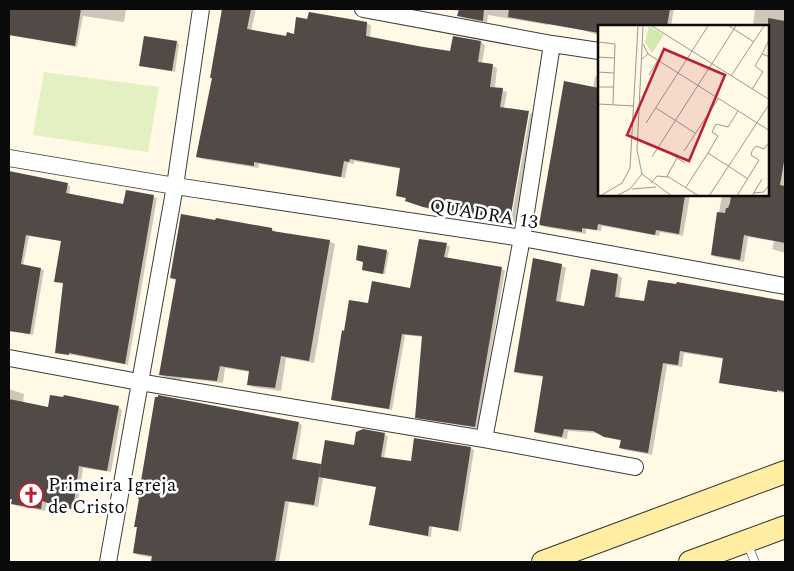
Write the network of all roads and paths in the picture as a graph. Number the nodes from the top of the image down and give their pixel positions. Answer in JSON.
{"nodes":[{"id":1,"x":202,"y":9,"type":"edge"},
{"id":2,"x":363,"y":9,"type":"edge"},
{"id":3,"x":552,"y":44,"type":"junction"},
{"id":4,"x":598,"y":50,"type":"edge"},
{"id":5,"x":9,"y":158,"type":"edge"},
{"id":6,"x":175,"y":186,"type":"junction"},
{"id":7,"x":522,"y":238,"type":"junction"},
{"id":8,"x":785,"y":286,"type":"edge"},
{"id":9,"x":9,"y":358,"type":"edge"},
{"id":10,"x":139,"y":382,"type":"junction"},
{"id":11,"x":484,"y":439,"type":"junction"},
{"id":12,"x":635,"y":467,"type":"dead end"},
{"id":13,"x":785,"y":472,"type":"edge"},
{"id":14,"x":785,"y":527,"type":"edge"},
{"id":15,"x":746,"y":541,"type":"junction"},
{"id":16,"x":108,"y":562,"type":"edge"},
{"id":17,"x":544,"y":562,"type":"edge"},
{"id":18,"x":690,"y":562,"type":"edge"},
{"id":19,"x":755,"y":562,"type":"edge"}],
"edges":[{"from":1,"to":6,"type":"street"},
{"from":2,"to":3,"type":"street"},
{"from":3,"to":4,"type":"street"},
{"from":3,"to":7,"type":"street"},
{"from":5,"to":6,"type":"street","name":"QUADRA 13"},
{"from":6,"to":7,"type":"street","name":"QUADRA 13"},
{"from":6,"to":10,"type":"street"},
{"from":7,"to":8,"type":"street","name":"QUADRA 13"},
{"from":7,"to":11,"type":"street"},
{"from":9,"to":10,"type":"street"},
{"from":10,"to":11,"type":"street"},
{"from":10,"to":16,"type":"street"},
{"from":11,"to":12,"type":"street"},
{"from":13,"to":17,"type":"main road"},
{"from":14,"to":15,"type":"main road"},
{"from":15,"to":18,"type":"main road"},
{"from":15,"to":19,"type":"lane"}]}
